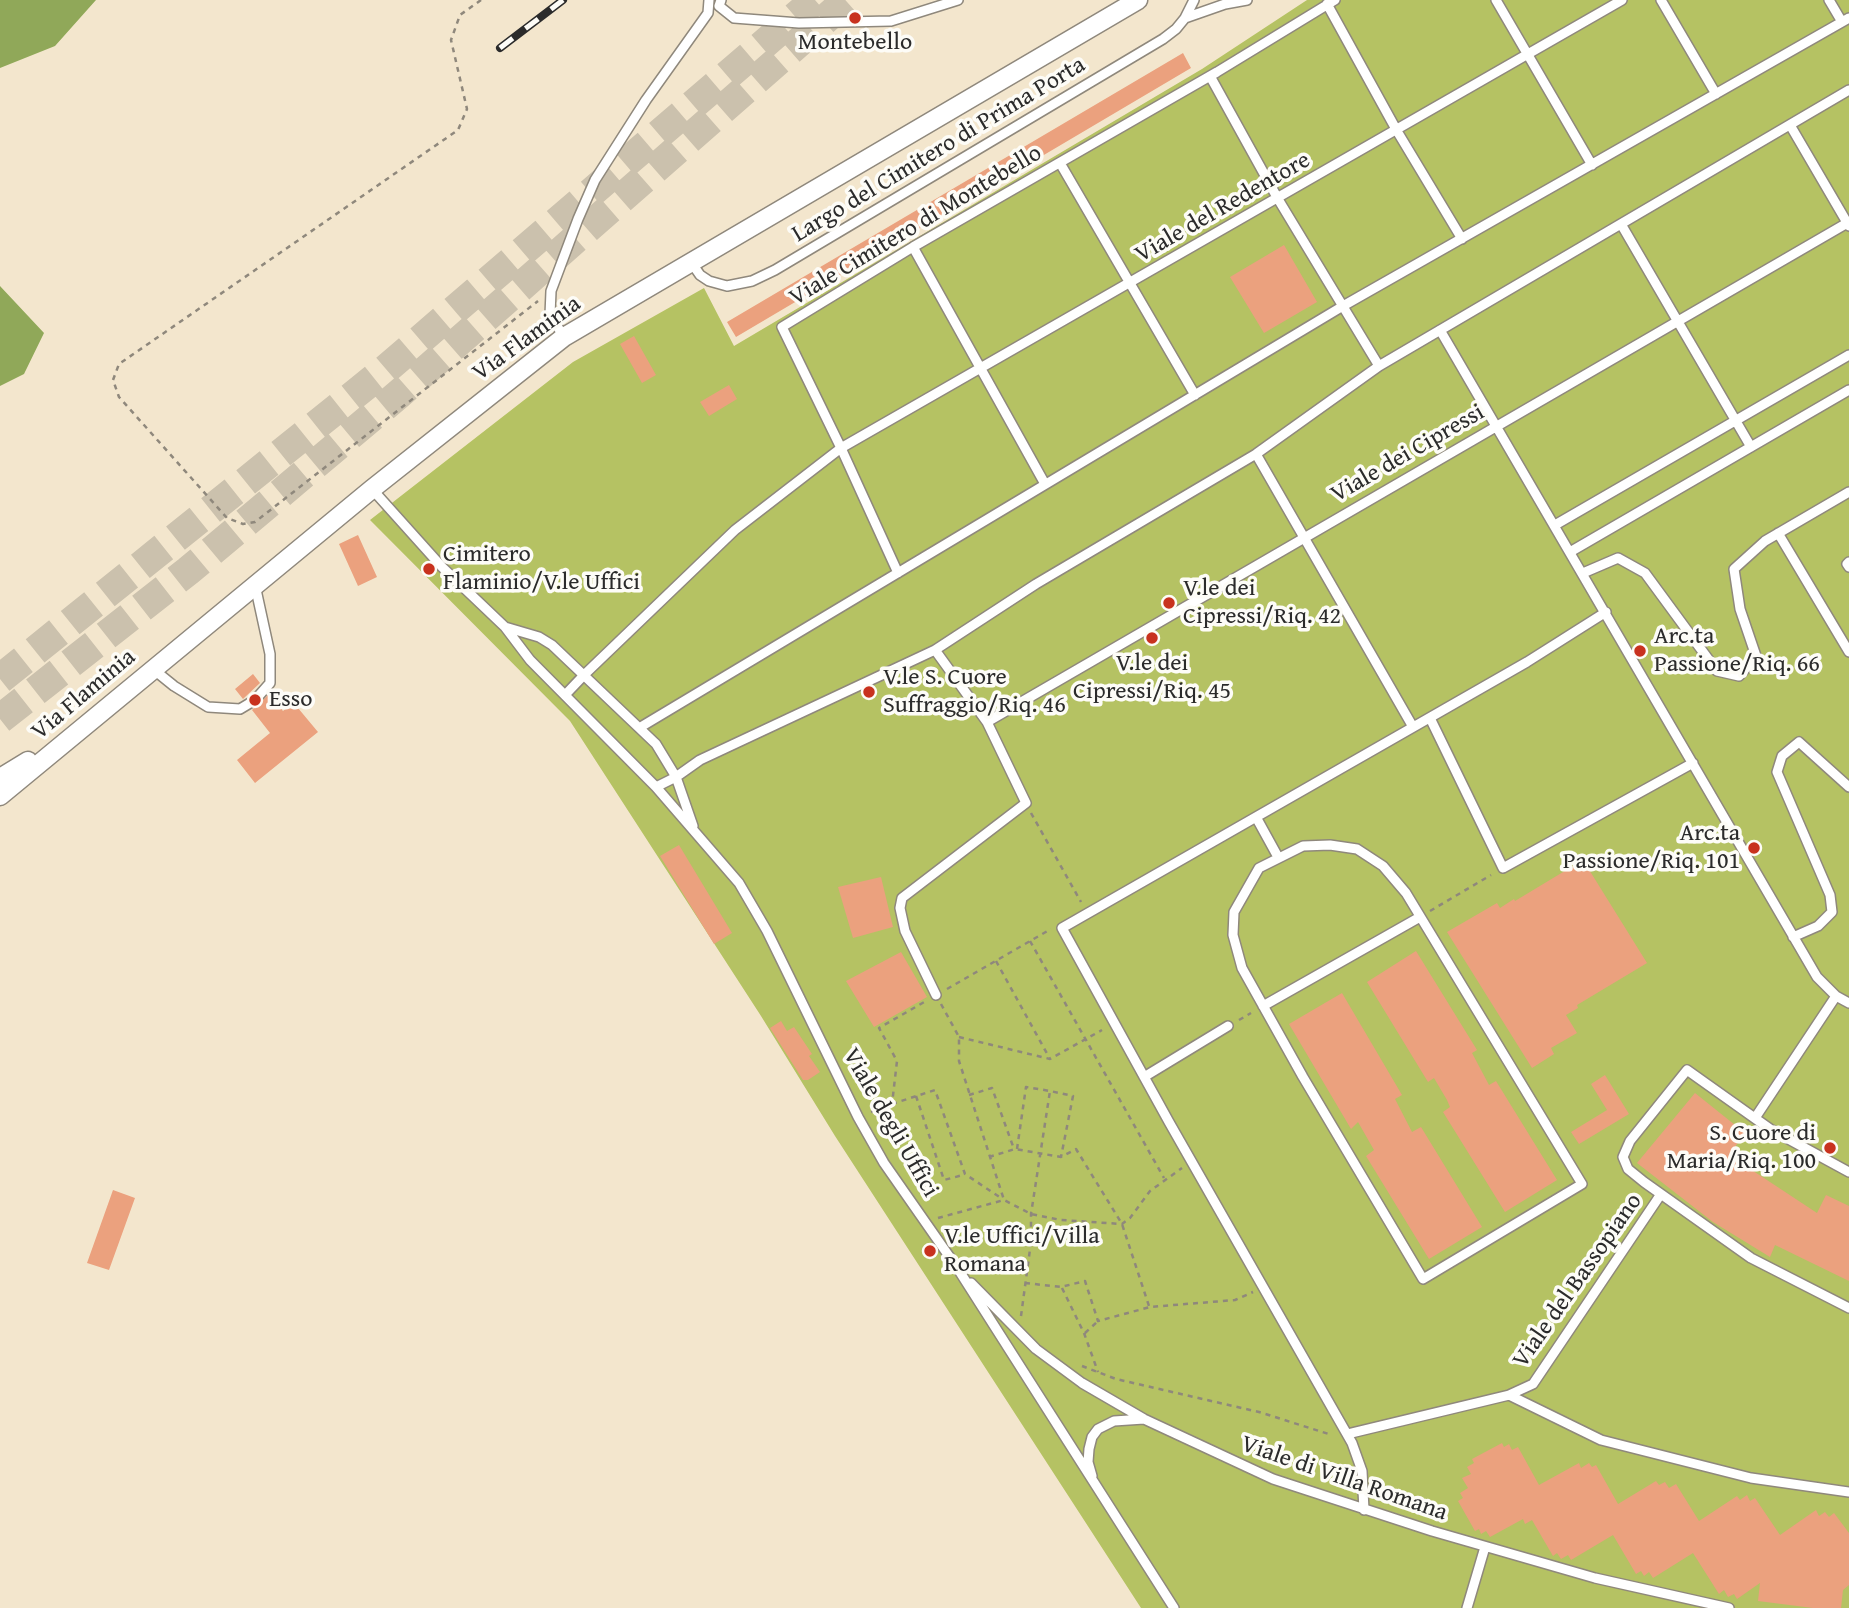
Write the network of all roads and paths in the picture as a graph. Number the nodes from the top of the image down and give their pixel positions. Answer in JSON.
{"nodes":[{"id":1,"x":481,"y":0,"type":"edge"},
{"id":2,"x":709,"y":0,"type":"edge"},
{"id":3,"x":720,"y":0,"type":"edge"},
{"id":4,"x":958,"y":0,"type":"edge"},
{"id":5,"x":1138,"y":0,"type":"edge"},
{"id":6,"x":1194,"y":0,"type":"edge"},
{"id":7,"x":1247,"y":0,"type":"edge"},
{"id":8,"x":1496,"y":0,"type":"edge"},
{"id":9,"x":1622,"y":0,"type":"edge"},
{"id":10,"x":1661,"y":0,"type":"edge"},
{"id":11,"x":1829,"y":0,"type":"edge"},
{"id":12,"x":1331,"y":2,"type":"edge"},
{"id":13,"x":1185,"y":18,"type":"junction"},
{"id":14,"x":1846,"y":20,"type":"edge"},
{"id":15,"x":1528,"y":55,"type":"junction"},
{"id":16,"x":1210,"y":76,"type":"junction"},
{"id":17,"x":1849,"y":90,"type":"edge"},
{"id":18,"x":1716,"y":94,"type":"junction"},
{"id":19,"x":1790,"y":125,"type":"junction"},
{"id":20,"x":1397,"y":131,"type":"junction"},
{"id":21,"x":1060,"y":163,"type":"junction"},
{"id":22,"x":1592,"y":165,"type":"junction"},
{"id":23,"x":1278,"y":199,"type":"junction"},
{"id":24,"x":1621,"y":224,"type":"junction"},
{"id":25,"x":1848,"y":224,"type":"edge"},
{"id":26,"x":1462,"y":239,"type":"junction"},
{"id":27,"x":913,"y":247,"type":"junction"},
{"id":28,"x":691,"y":262,"type":"junction"},
{"id":29,"x":1130,"y":284,"type":"junction"},
{"id":30,"x":551,"y":291,"type":"junction"},
{"id":31,"x":1343,"y":306,"type":"junction"},
{"id":32,"x":1677,"y":321,"type":"junction"},
{"id":33,"x":1440,"y":330,"type":"junction"},
{"id":34,"x":564,"y":337,"type":"junction"},
{"id":35,"x":1849,"y":355,"type":"edge"},
{"id":36,"x":1379,"y":366,"type":"junction"},
{"id":37,"x":981,"y":369,"type":"junction"},
{"id":38,"x":1849,"y":390,"type":"edge"},
{"id":39,"x":1195,"y":395,"type":"junction"},
{"id":40,"x":1736,"y":421,"type":"junction"},
{"id":41,"x":1496,"y":425,"type":"junction"},
{"id":42,"x":1751,"y":447,"type":"junction"},
{"id":43,"x":841,"y":448,"type":"junction"},
{"id":44,"x":1256,"y":454,"type":"junction"},
{"id":45,"x":1045,"y":484,"type":"junction"},
{"id":46,"x":372,"y":489,"type":"junction"},
{"id":47,"x":1849,"y":492,"type":"edge"},
{"id":48,"x":1555,"y":525,"type":"junction"},
{"id":49,"x":1778,"y":533,"type":"junction"},
{"id":50,"x":1302,"y":538,"type":"junction"},
{"id":51,"x":1570,"y":552,"type":"junction"},
{"id":52,"x":898,"y":573,"type":"junction"},
{"id":53,"x":1583,"y":573,"type":"junction"},
{"id":54,"x":255,"y":585,"type":"junction"},
{"id":55,"x":1606,"y":612,"type":"junction"},
{"id":56,"x":505,"y":627,"type":"junction"},
{"id":57,"x":935,"y":650,"type":"junction"},
{"id":58,"x":1849,"y":652,"type":"edge"},
{"id":59,"x":153,"y":670,"type":"junction"},
{"id":60,"x":584,"y":674,"type":"junction"},
{"id":61,"x":565,"y":695,"type":"junction"},
{"id":62,"x":1430,"y":718,"type":"junction"},
{"id":63,"x":987,"y":722,"type":"junction"},
{"id":64,"x":1413,"y":727,"type":"junction"},
{"id":65,"x":82,"y":728,"type":"junction"},
{"id":66,"x":639,"y":728,"type":"junction"},
{"id":67,"x":1693,"y":763,"type":"junction"},
{"id":68,"x":676,"y":777,"type":"junction"},
{"id":69,"x":0,"y":778,"type":"edge"},
{"id":70,"x":656,"y":787,"type":"junction"},
{"id":71,"x":1849,"y":787,"type":"edge"},
{"id":72,"x":0,"y":796,"type":"edge"},
{"id":73,"x":1026,"y":803,"type":"junction"},
{"id":74,"x":1256,"y":817,"type":"junction"},
{"id":75,"x":695,"y":831,"type":"junction"},
{"id":76,"x":1278,"y":857,"type":"junction"},
{"id":77,"x":1503,"y":869,"type":"junction"},
{"id":78,"x":1087,"y":914,"type":"junction"},
{"id":79,"x":1420,"y":916,"type":"junction"},
{"id":80,"x":1062,"y":928,"type":"junction"},
{"id":81,"x":1793,"y":937,"type":"junction"},
{"id":82,"x":1030,"y":941,"type":"junction"},
{"id":83,"x":996,"y":961,"type":"junction"},
{"id":84,"x":936,"y":995,"type":"junction"},
{"id":85,"x":1836,"y":996,"type":"junction"},
{"id":86,"x":1849,"y":1003,"type":"edge"},
{"id":87,"x":1263,"y":1006,"type":"junction"},
{"id":88,"x":1115,"y":1023,"type":"junction"},
{"id":89,"x":1228,"y":1026,"type":"joint"},
{"id":90,"x":959,"y":1037,"type":"junction"},
{"id":91,"x":1086,"y":1039,"type":"junction"},
{"id":92,"x":1050,"y":1059,"type":"junction"},
{"id":93,"x":1144,"y":1077,"type":"junction"},
{"id":94,"x":1050,"y":1091,"type":"junction"},
{"id":95,"x":969,"y":1095,"type":"junction"},
{"id":96,"x":916,"y":1096,"type":"junction"},
{"id":97,"x":892,"y":1104,"type":"junction"},
{"id":98,"x":858,"y":1117,"type":"junction"},
{"id":99,"x":1755,"y":1118,"type":"junction"},
{"id":100,"x":1016,"y":1149,"type":"junction"},
{"id":101,"x":1041,"y":1152,"type":"junction"},
{"id":102,"x":989,"y":1157,"type":"junction"},
{"id":103,"x":1061,"y":1157,"type":"junction"},
{"id":104,"x":1192,"y":1162,"type":"junction"},
{"id":105,"x":1849,"y":1172,"type":"edge"},
{"id":106,"x":965,"y":1174,"type":"junction"},
{"id":107,"x":1164,"y":1178,"type":"junction"},
{"id":108,"x":1661,"y":1194,"type":"junction"},
{"id":109,"x":1003,"y":1200,"type":"junction"},
{"id":110,"x":1031,"y":1214,"type":"junction"},
{"id":111,"x":925,"y":1222,"type":"junction"},
{"id":112,"x":1122,"y":1224,"type":"junction"},
{"id":113,"x":958,"y":1269,"type":"junction"},
{"id":114,"x":1025,"y":1283,"type":"junction"},
{"id":115,"x":1262,"y":1285,"type":"junction"},
{"id":116,"x":1061,"y":1287,"type":"junction"},
{"id":117,"x":1150,"y":1307,"type":"junction"},
{"id":118,"x":1849,"y":1308,"type":"edge"},
{"id":119,"x":1098,"y":1321,"type":"junction"},
{"id":120,"x":1019,"y":1333,"type":"junction"},
{"id":121,"x":1084,"y":1334,"type":"junction"},
{"id":122,"x":1080,"y":1365,"type":"dead end"},
{"id":123,"x":1098,"y":1372,"type":"junction"},
{"id":124,"x":1509,"y":1395,"type":"junction"},
{"id":125,"x":1144,"y":1419,"type":"junction"},
{"id":126,"x":1347,"y":1434,"type":"junction"},
{"id":127,"x":1849,"y":1492,"type":"edge"},
{"id":128,"x":1101,"y":1497,"type":"junction"},
{"id":129,"x":1364,"y":1510,"type":"junction"},
{"id":130,"x":1485,"y":1547,"type":"junction"},
{"id":131,"x":1174,"y":1608,"type":"edge"},
{"id":132,"x":1467,"y":1608,"type":"edge"},
{"id":133,"x":1730,"y":1608,"type":"edge"}],
"edges":[{"from":1,"to":30,"type":"path"},
{"from":2,"to":30,"type":"lane"},
{"from":3,"to":4,"type":"lane"},
{"from":5,"to":28,"type":"street","name":"Via Flaminia"},
{"from":6,"to":13,"type":"lane","name":"Largo del Cimitero di Prima Porta"},
{"from":7,"to":13,"type":"lane"},
{"from":8,"to":15,"type":"lane"},
{"from":9,"to":15,"type":"lane","name":"Viale del Redentore"},
{"from":10,"to":18,"type":"lane"},
{"from":11,"to":14,"type":"lane"},
{"from":12,"to":16,"type":"lane","name":"Viale Cimitero di Montebello"},
{"from":12,"to":20,"type":"lane"},
{"from":13,"to":28,"type":"lane","name":"Largo del Cimitero di Prima Porta"},
{"from":14,"to":18,"type":"lane"},
{"from":15,"to":20,"type":"lane","name":"Viale del Redentore"},
{"from":15,"to":22,"type":"lane"},
{"from":16,"to":21,"type":"lane","name":"Viale Cimitero di Montebello"},
{"from":16,"to":23,"type":"lane"},
{"from":17,"to":19,"type":"lane"},
{"from":18,"to":22,"type":"lane"},
{"from":19,"to":24,"type":"lane"},
{"from":19,"to":25,"type":"lane"},
{"from":20,"to":23,"type":"lane","name":"Viale del Redentore"},
{"from":20,"to":26,"type":"lane"},
{"from":21,"to":27,"type":"lane","name":"Viale Cimitero di Montebello"},
{"from":21,"to":29,"type":"lane"},
{"from":22,"to":26,"type":"lane"},
{"from":23,"to":29,"type":"lane","name":"Viale del Redentore"},
{"from":23,"to":31,"type":"lane"},
{"from":24,"to":32,"type":"lane"},
{"from":24,"to":33,"type":"lane"},
{"from":25,"to":32,"type":"lane","name":"Viale dei Cipressi"},
{"from":26,"to":31,"type":"lane"},
{"from":27,"to":37,"type":"lane"},
{"from":27,"to":43,"type":"lane","name":"Viale Cimitero di Montebello"},
{"from":28,"to":34,"type":"street","name":"Via Flaminia"},
{"from":29,"to":37,"type":"lane","name":"Viale del Redentore"},
{"from":29,"to":39,"type":"lane"},
{"from":30,"to":34,"type":"lane"},
{"from":31,"to":36,"type":"lane"},
{"from":31,"to":39,"type":"lane"},
{"from":32,"to":40,"type":"lane"},
{"from":32,"to":41,"type":"lane","name":"Viale dei Cipressi"},
{"from":33,"to":36,"type":"lane"},
{"from":33,"to":41,"type":"lane"},
{"from":34,"to":46,"type":"street","name":"Via Flaminia"},
{"from":35,"to":40,"type":"lane"},
{"from":36,"to":44,"type":"lane"},
{"from":37,"to":43,"type":"lane","name":"Viale del Redentore"},
{"from":37,"to":45,"type":"lane"},
{"from":38,"to":42,"type":"lane"},
{"from":39,"to":45,"type":"lane"},
{"from":40,"to":42,"type":"lane"},
{"from":40,"to":48,"type":"lane"},
{"from":41,"to":48,"type":"lane"},
{"from":41,"to":50,"type":"lane","name":"Viale dei Cipressi"},
{"from":42,"to":51,"type":"lane"},
{"from":43,"to":52,"type":"lane"},
{"from":43,"to":60,"type":"lane"},
{"from":44,"to":50,"type":"lane"},
{"from":44,"to":57,"type":"lane"},
{"from":45,"to":52,"type":"lane"},
{"from":46,"to":54,"type":"street","name":"Via Flaminia"},
{"from":46,"to":56,"type":"lane","name":"Viale degli Uffici"},
{"from":47,"to":49,"type":"lane"},
{"from":48,"to":51,"type":"lane"},
{"from":49,"to":53,"type":"lane"},
{"from":49,"to":58,"type":"lane"},
{"from":50,"to":63,"type":"lane","name":"Viale dei Cipressi"},
{"from":50,"to":64,"type":"lane"},
{"from":51,"to":53,"type":"lane"},
{"from":52,"to":66,"type":"lane"},
{"from":53,"to":55,"type":"lane"},
{"from":54,"to":59,"type":"street","name":"Via Flaminia"},
{"from":54,"to":59,"type":"lane"},
{"from":55,"to":62,"type":"lane"},
{"from":55,"to":67,"type":"lane"},
{"from":56,"to":60,"type":"lane","name":"Viale degli Uffici"},
{"from":56,"to":61,"type":"lane","name":"Viale degli Uffici"},
{"from":57,"to":63,"type":"lane"},
{"from":57,"to":68,"type":"lane"},
{"from":59,"to":65,"type":"street","name":"Via Flaminia"},
{"from":60,"to":61,"type":"lane"},
{"from":60,"to":66,"type":"lane","name":"Viale degli Uffici"},
{"from":61,"to":70,"type":"lane","name":"Viale degli Uffici"},
{"from":62,"to":64,"type":"lane"},
{"from":62,"to":77,"type":"lane"},
{"from":63,"to":73,"type":"lane"},
{"from":64,"to":74,"type":"lane"},
{"from":65,"to":69,"type":"street"},
{"from":65,"to":72,"type":"street","name":"Via Flaminia"},
{"from":66,"to":68,"type":"lane","name":"Viale degli Uffici"},
{"from":67,"to":77,"type":"lane"},
{"from":67,"to":81,"type":"lane"},
{"from":68,"to":70,"type":"lane"},
{"from":68,"to":75,"type":"lane","name":"Viale degli Uffici"},
{"from":70,"to":75,"type":"lane","name":"Viale degli Uffici"},
{"from":71,"to":81,"type":"lane"},
{"from":73,"to":78,"type":"path"},
{"from":73,"to":84,"type":"lane"},
{"from":74,"to":76,"type":"lane"},
{"from":74,"to":78,"type":"lane"},
{"from":75,"to":98,"type":"lane","name":"Viale degli Uffici"},
{"from":76,"to":79,"type":"lane"},
{"from":76,"to":87,"type":"lane"},
{"from":77,"to":79,"type":"path"},
{"from":78,"to":80,"type":"lane"},
{"from":79,"to":87,"type":"lane"},
{"from":79,"to":87,"type":"lane"},
{"from":80,"to":82,"type":"path"},
{"from":80,"to":88,"type":"lane"},
{"from":81,"to":85,"type":"lane"},
{"from":82,"to":83,"type":"path"},
{"from":82,"to":91,"type":"path"},
{"from":83,"to":84,"type":"path"},
{"from":83,"to":92,"type":"path"},
{"from":84,"to":90,"type":"path"},
{"from":84,"to":97,"type":"path"},
{"from":85,"to":86,"type":"lane"},
{"from":85,"to":99,"type":"lane"},
{"from":87,"to":89,"type":"path"},
{"from":88,"to":91,"type":"path"},
{"from":88,"to":93,"type":"lane"},
{"from":89,"to":93,"type":"lane"},
{"from":90,"to":92,"type":"path"},
{"from":90,"to":95,"type":"path"},
{"from":91,"to":92,"type":"path"},
{"from":91,"to":107,"type":"path"},
{"from":93,"to":104,"type":"lane"},
{"from":94,"to":100,"type":"path"},
{"from":94,"to":101,"type":"path"},
{"from":94,"to":103,"type":"path"},
{"from":95,"to":100,"type":"path"},
{"from":95,"to":102,"type":"path"},
{"from":96,"to":97,"type":"path"},
{"from":96,"to":106,"type":"path"},
{"from":96,"to":106,"type":"path"},
{"from":97,"to":98,"type":"path"},
{"from":98,"to":111,"type":"lane","name":"Viale degli Uffici"},
{"from":99,"to":105,"type":"lane"},
{"from":99,"to":108,"type":"lane","name":"Viale del Bassopiano"},
{"from":100,"to":101,"type":"path"},
{"from":100,"to":102,"type":"path"},
{"from":101,"to":103,"type":"path"},
{"from":101,"to":110,"type":"path"},
{"from":102,"to":109,"type":"path"},
{"from":103,"to":112,"type":"path"},
{"from":104,"to":107,"type":"path"},
{"from":104,"to":115,"type":"lane"},
{"from":106,"to":109,"type":"path"},
{"from":107,"to":112,"type":"path"},
{"from":108,"to":118,"type":"lane"},
{"from":108,"to":124,"type":"lane","name":"Viale del Bassopiano"},
{"from":109,"to":110,"type":"path"},
{"from":109,"to":111,"type":"path"},
{"from":110,"to":112,"type":"path"},
{"from":110,"to":114,"type":"path"},
{"from":111,"to":113,"type":"lane","name":"Viale degli Uffici"},
{"from":112,"to":117,"type":"path"},
{"from":113,"to":120,"type":"lane","name":"Viale di Villa Romana"},
{"from":113,"to":128,"type":"lane","name":"Viale degli Uffici"},
{"from":114,"to":116,"type":"path"},
{"from":114,"to":120,"type":"path"},
{"from":115,"to":117,"type":"path"},
{"from":115,"to":126,"type":"lane"},
{"from":116,"to":119,"type":"path"},
{"from":116,"to":121,"type":"path"},
{"from":117,"to":119,"type":"path"},
{"from":119,"to":121,"type":"path"},
{"from":120,"to":125,"type":"lane","name":"Viale di Villa Romana"},
{"from":121,"to":123,"type":"path"},
{"from":122,"to":123,"type":"path"},
{"from":123,"to":126,"type":"path"},
{"from":124,"to":126,"type":"lane","name":"Viale del Bassopiano"},
{"from":124,"to":127,"type":"lane"},
{"from":125,"to":128,"type":"lane"},
{"from":125,"to":129,"type":"lane","name":"Viale di Villa Romana"},
{"from":126,"to":129,"type":"lane"},
{"from":128,"to":131,"type":"lane","name":"Viale degli Uffici"},
{"from":129,"to":130,"type":"lane","name":"Viale di Villa Romana"},
{"from":130,"to":132,"type":"lane"},
{"from":130,"to":133,"type":"lane","name":"Viale di Villa Romana"}]}
